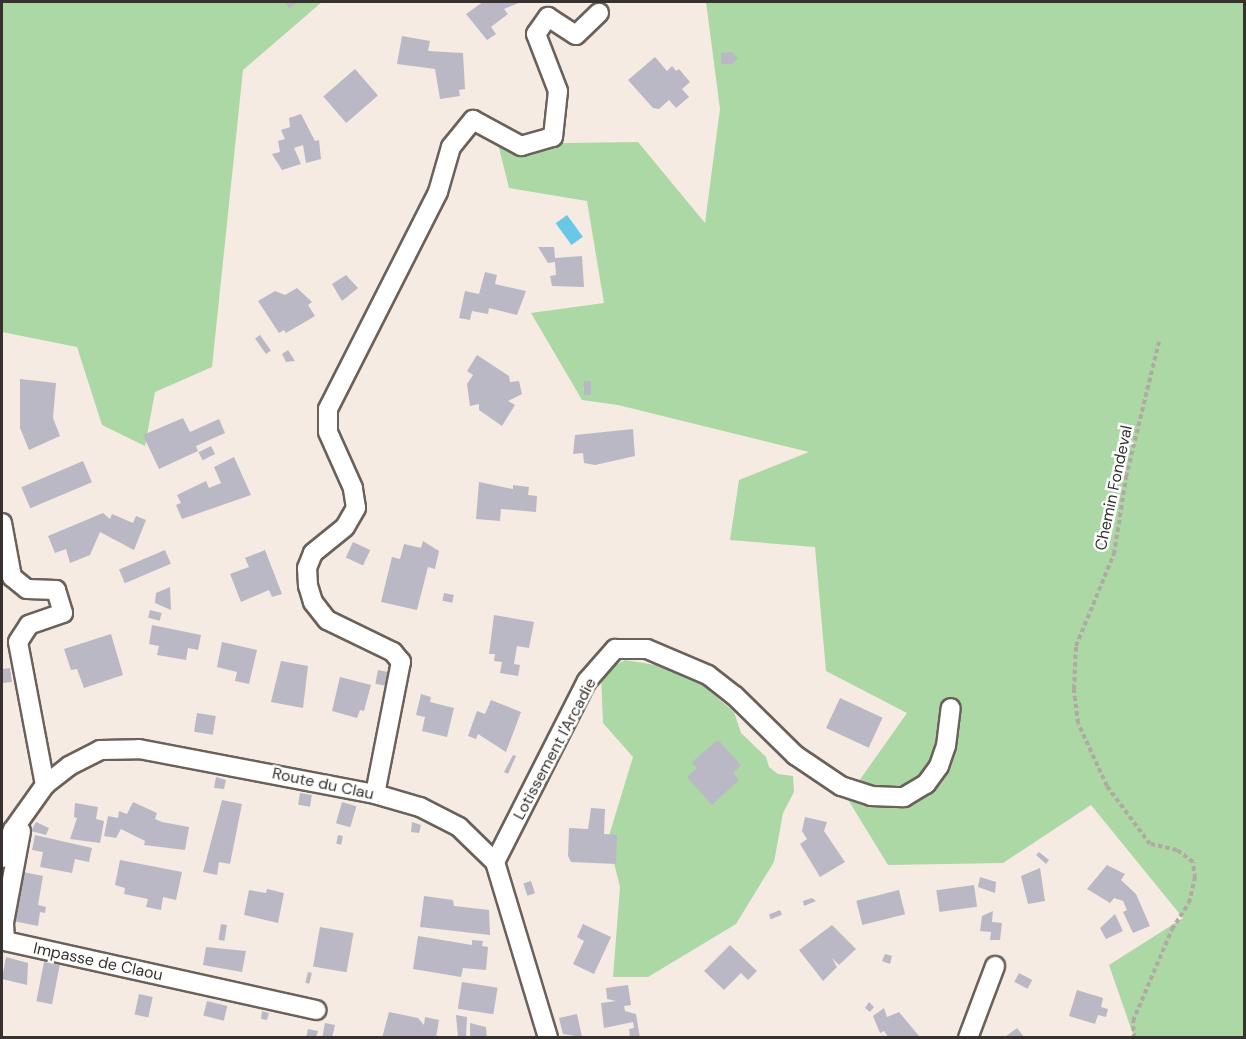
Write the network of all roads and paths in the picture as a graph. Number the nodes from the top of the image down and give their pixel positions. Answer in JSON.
{"nodes":[{"id":1,"x":599,"y":13,"type":"dead end"},
{"id":2,"x":1159,"y":342,"type":"dead end"},
{"id":3,"x":2,"y":523,"type":"edge"},
{"id":4,"x":951,"y":708,"type":"dead end"},
{"id":5,"x":45,"y":785,"type":"junction"},
{"id":6,"x":375,"y":794,"type":"junction"},
{"id":7,"x":24,"y":814,"type":"junction"},
{"id":8,"x":2,"y":858,"type":"edge"},
{"id":9,"x":495,"y":862,"type":"junction"},
{"id":10,"x":995,"y":966,"type":"dead end"},
{"id":11,"x":316,"y":1010,"type":"dead end"},
{"id":12,"x":548,"y":1038,"type":"edge"},
{"id":13,"x":968,"y":1038,"type":"edge"},
{"id":14,"x":1134,"y":1038,"type":"edge"}],
"edges":[{"from":1,"to":6,"type":"street"},
{"from":2,"to":14,"type":"path","name":"Chemin Fondeval"},
{"from":3,"to":5,"type":"street"},
{"from":4,"to":9,"type":"street","name":"Lotissement l'Arcadie"},
{"from":5,"to":6,"type":"street","name":"Route du Clau"},
{"from":5,"to":7,"type":"street","name":"Route du Clau"},
{"from":6,"to":9,"type":"street","name":"Route du Clau"},
{"from":7,"to":8,"type":"street","name":"Route du Clau"},
{"from":7,"to":11,"type":"street","name":"Impasse de Claou"},
{"from":9,"to":12,"type":"street","name":"Route du Clau"},
{"from":10,"to":13,"type":"street"}]}
